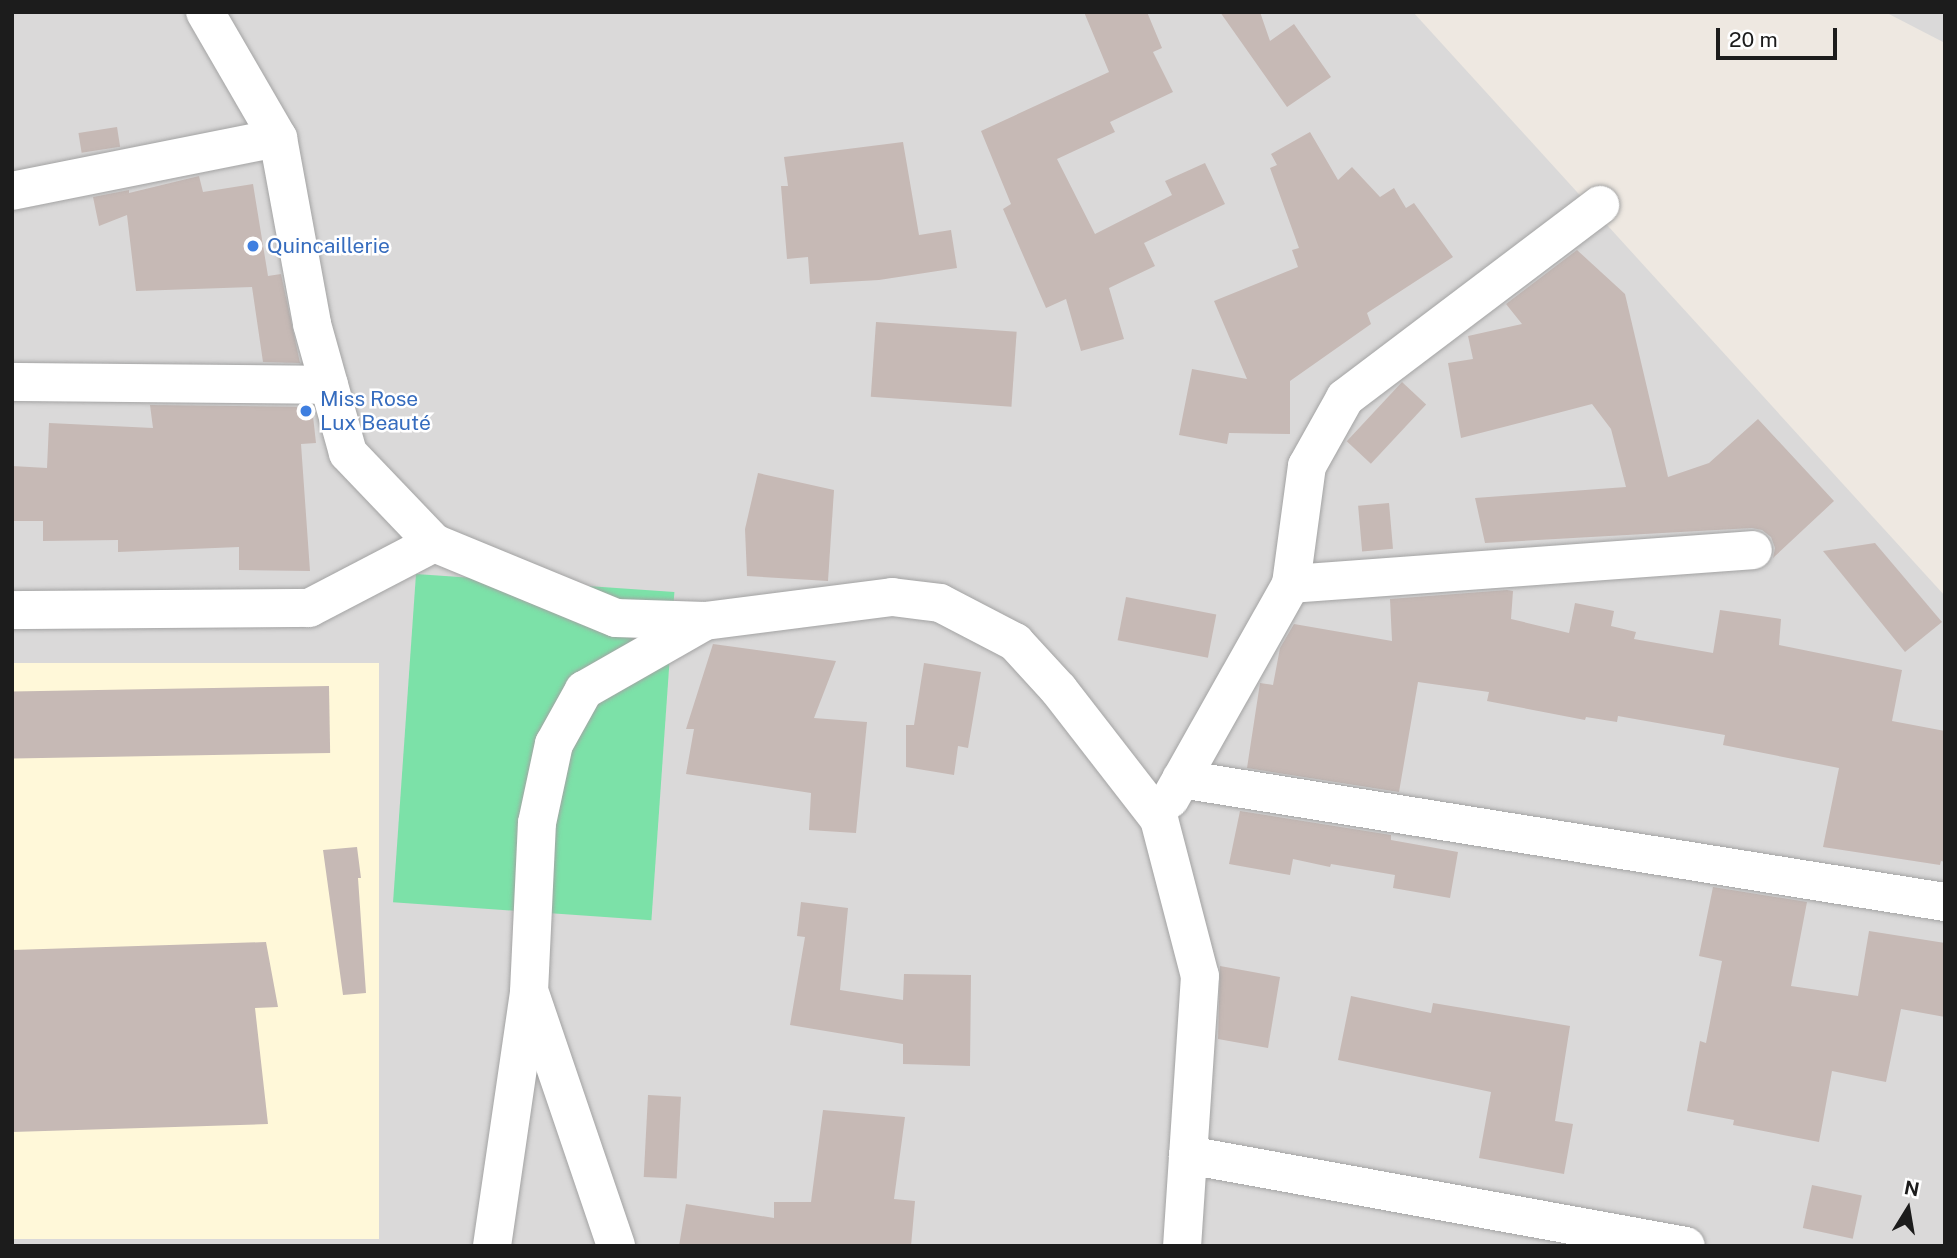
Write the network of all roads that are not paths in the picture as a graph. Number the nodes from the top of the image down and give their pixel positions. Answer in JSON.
{"nodes":[{"id":1,"x":205,"y":12,"type":"edge"},
{"id":2,"x":278,"y":138,"type":"junction"},
{"id":3,"x":12,"y":191,"type":"edge"},
{"id":4,"x":1600,"y":205,"type":"dead end"},
{"id":5,"x":12,"y":382,"type":"edge"},
{"id":6,"x":329,"y":385,"type":"junction"},
{"id":7,"x":434,"y":543,"type":"junction"},
{"id":8,"x":1753,"y":550,"type":"dead end"},
{"id":9,"x":1291,"y":584,"type":"junction"},
{"id":10,"x":12,"y":610,"type":"edge"},
{"id":11,"x":705,"y":621,"type":"junction"},
{"id":12,"x":1181,"y":779,"type":"junction"},
{"id":13,"x":1159,"y":819,"type":"junction"},
{"id":14,"x":1945,"y":902,"type":"edge"},
{"id":15,"x":529,"y":992,"type":"junction"},
{"id":16,"x":1188,"y":1155,"type":"junction"},
{"id":17,"x":492,"y":1246,"type":"edge"},
{"id":18,"x":616,"y":1246,"type":"edge"},
{"id":19,"x":1182,"y":1246,"type":"edge"},
{"id":20,"x":1686,"y":1246,"type":"edge"}],
"edges":[{"from":1,"to":2,"type":"street"},
{"from":2,"to":3,"type":"street"},
{"from":2,"to":6,"type":"street"},
{"from":4,"to":9,"type":"street"},
{"from":5,"to":6,"type":"street"},
{"from":6,"to":7,"type":"street"},
{"from":7,"to":10,"type":"street"},
{"from":7,"to":11,"type":"street"},
{"from":8,"to":9,"type":"street"},
{"from":9,"to":12,"type":"street"},
{"from":11,"to":13,"type":"street"},
{"from":11,"to":15,"type":"street"},
{"from":12,"to":13,"type":"street"},
{"from":12,"to":14,"type":"street"},
{"from":13,"to":16,"type":"street"},
{"from":15,"to":17,"type":"street"},
{"from":15,"to":18,"type":"street"},
{"from":16,"to":19,"type":"street"},
{"from":16,"to":20,"type":"street"}]}
